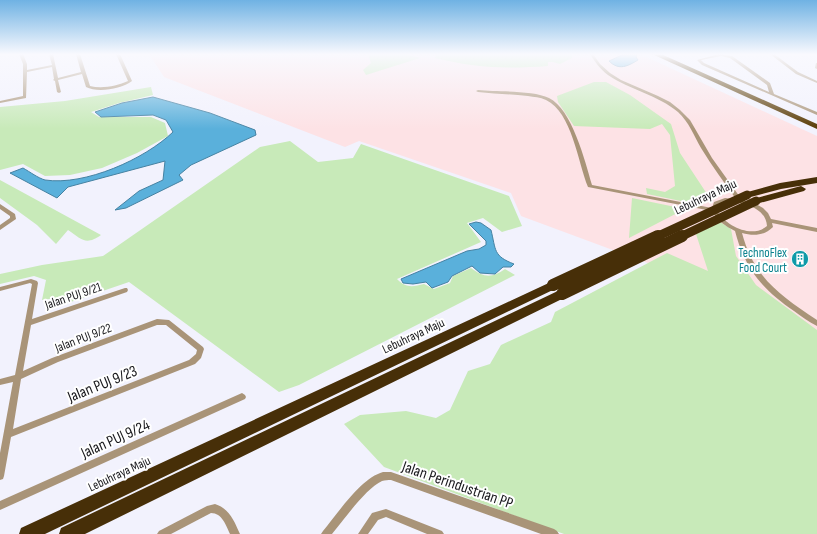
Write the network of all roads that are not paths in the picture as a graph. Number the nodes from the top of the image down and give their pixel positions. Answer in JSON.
{"nodes":[{"id":1,"x":25,"y":79,"type":"edge"},
{"id":2,"x":59,"y":79,"type":"edge"},
{"id":3,"x":85,"y":79,"type":"edge"},
{"id":4,"x":130,"y":79,"type":"edge"},
{"id":5,"x":616,"y":79,"type":"edge"},
{"id":6,"x":703,"y":79,"type":"edge"},
{"id":7,"x":711,"y":79,"type":"edge"},
{"id":8,"x":713,"y":79,"type":"edge"},
{"id":9,"x":720,"y":79,"type":"edge"},
{"id":10,"x":737,"y":79,"type":"edge"},
{"id":11,"x":762,"y":79,"type":"edge"},
{"id":12,"x":55,"y":80,"type":"joint"},
{"id":13,"x":721,"y":84,"type":"junction"},
{"id":14,"x":758,"y":88,"type":"junction"},
{"id":15,"x":771,"y":88,"type":"junction"},
{"id":16,"x":478,"y":91,"type":"dead end"},
{"id":17,"x":742,"y":91,"type":"junction"},
{"id":18,"x":59,"y":92,"type":"dead end"},
{"id":19,"x":772,"y":94,"type":"junction"},
{"id":20,"x":0,"y":102,"type":"edge"},
{"id":21,"x":817,"y":114,"type":"edge"},
{"id":22,"x":817,"y":126,"type":"edge"},
{"id":23,"x":817,"y":180,"type":"edge"},
{"id":24,"x":817,"y":187,"type":"edge"},
{"id":25,"x":738,"y":200,"type":"junction"},
{"id":26,"x":0,"y":206,"type":"edge"},
{"id":27,"x":714,"y":211,"type":"junction"},
{"id":28,"x":769,"y":220,"type":"junction"},
{"id":29,"x":0,"y":228,"type":"edge"},
{"id":30,"x":738,"y":230,"type":"junction"},
{"id":31,"x":817,"y":230,"type":"edge"},
{"id":32,"x":0,"y":289,"type":"edge"},
{"id":33,"x":125,"y":290,"type":"dead end"},
{"id":34,"x":558,"y":290,"type":"junction"},
{"id":35,"x":28,"y":323,"type":"junction"},
{"id":36,"x":817,"y":323,"type":"edge"},
{"id":37,"x":201,"y":349,"type":"joint"},
{"id":38,"x":18,"y":377,"type":"junction"},
{"id":39,"x":0,"y":382,"type":"edge"},
{"id":40,"x":242,"y":397,"type":"dead end"},
{"id":41,"x":7,"y":435,"type":"junction"},
{"id":42,"x":0,"y":476,"type":"edge"},
{"id":43,"x":0,"y":506,"type":"edge"},
{"id":44,"x":27,"y":534,"type":"edge"},
{"id":45,"x":67,"y":534,"type":"edge"},
{"id":46,"x":162,"y":534,"type":"edge"},
{"id":47,"x":235,"y":534,"type":"edge"},
{"id":48,"x":326,"y":534,"type":"edge"},
{"id":49,"x":363,"y":534,"type":"edge"},
{"id":50,"x":439,"y":534,"type":"edge"},
{"id":51,"x":554,"y":534,"type":"edge"}],
"edges":[{"from":1,"to":20,"type":"street"},
{"from":2,"to":12,"type":"street"},
{"from":3,"to":4,"type":"street"},
{"from":5,"to":25,"type":"street"},
{"from":6,"to":13,"type":"highway"},
{"from":7,"to":13,"type":"highway"},
{"from":8,"to":17,"type":"highway"},
{"from":9,"to":17,"type":"highway"},
{"from":10,"to":14,"type":"street"},
{"from":11,"to":15,"type":"street"},
{"from":12,"to":18,"type":"street"},
{"from":13,"to":22,"type":"highway"},
{"from":14,"to":15,"type":"street"},
{"from":14,"to":19,"type":"street"},
{"from":15,"to":19,"type":"street"},
{"from":16,"to":27,"type":"street"},
{"from":17,"to":22,"type":"highway"},
{"from":19,"to":21,"type":"street"},
{"from":23,"to":34,"type":"highway","name":"Lebuhraya Maju","bridge":true},
{"from":24,"to":34,"type":"highway","name":"Lebuhraya Maju","bridge":true},
{"from":25,"to":27,"type":"street"},
{"from":25,"to":28,"type":"street"},
{"from":26,"to":29,"type":"street"},
{"from":27,"to":30,"type":"street"},
{"from":28,"to":30,"type":"street"},
{"from":28,"to":31,"type":"street"},
{"from":30,"to":36,"type":"street"},
{"from":32,"to":35,"type":"street"},
{"from":33,"to":35,"type":"street","name":"Jalan PUJ 9/21"},
{"from":34,"to":44,"type":"highway","name":"Lebuhraya Maju"},
{"from":34,"to":45,"type":"highway","name":"Lebuhraya Maju"},
{"from":35,"to":38,"type":"street"},
{"from":37,"to":38,"type":"street","name":"Jalan PUJ 9/22"},
{"from":37,"to":41,"type":"street","name":"Jalan PUJ 9/23"},
{"from":38,"to":39,"type":"street","name":"Jalan PUJ 9/22"},
{"from":38,"to":41,"type":"street"},
{"from":40,"to":43,"type":"street","name":"Jalan PUJ 9/24"},
{"from":41,"to":42,"type":"street"},
{"from":46,"to":47,"type":"street"},
{"from":48,"to":51,"type":"street","name":"Jalan Perindustrian PP"},
{"from":49,"to":50,"type":"street"}]}
